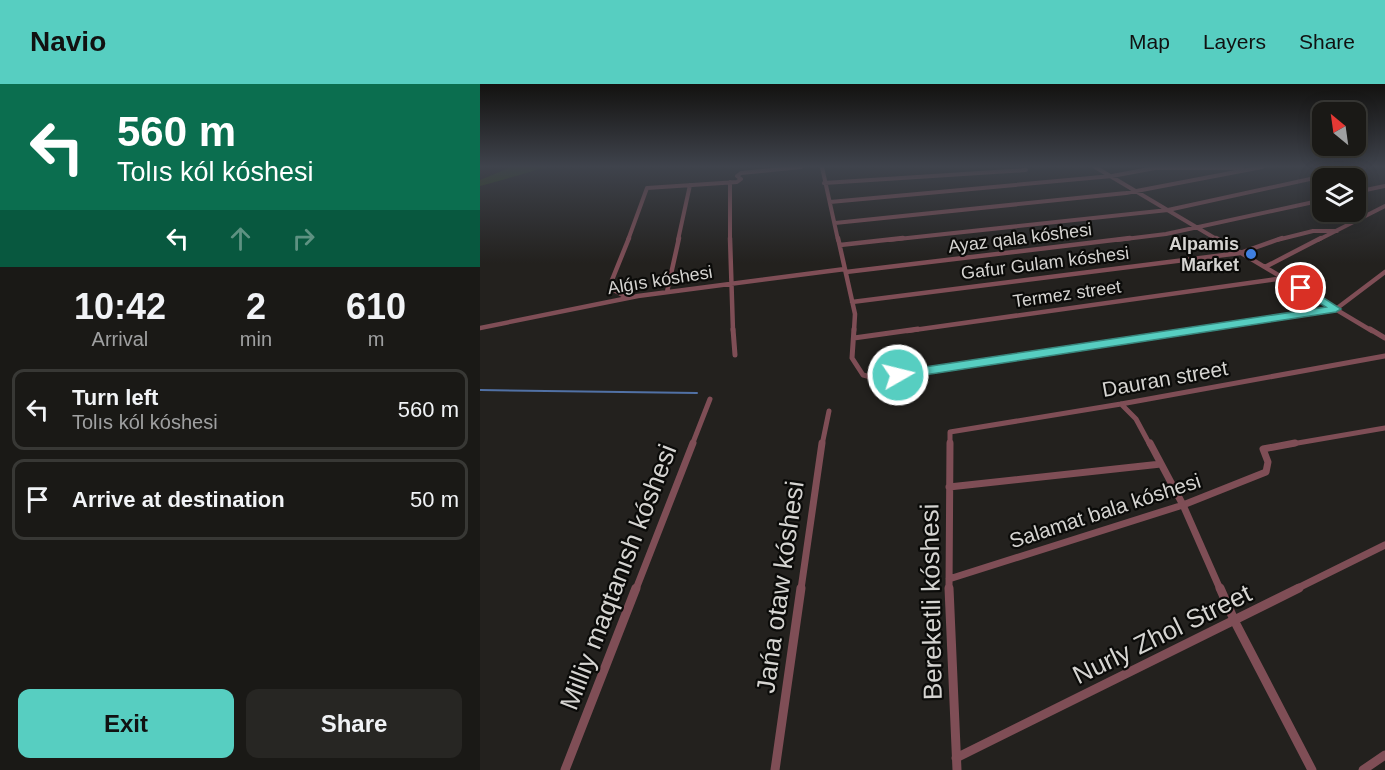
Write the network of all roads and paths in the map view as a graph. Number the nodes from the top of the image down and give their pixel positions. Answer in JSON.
{"nodes":[{"id":1,"x":643,"y":199,"type":"edge"},
{"id":2,"x":687,"y":199,"type":"edge"},
{"id":3,"x":730,"y":199,"type":"edge"},
{"id":4,"x":829,"y":199,"type":"edge"},
{"id":5,"x":862,"y":199,"type":"edge"},
{"id":6,"x":1061,"y":199,"type":"edge"},
{"id":7,"x":1149,"y":199,"type":"edge"},
{"id":8,"x":1218,"y":199,"type":"edge"},
{"id":9,"x":830,"y":202,"type":"junction"},
{"id":10,"x":1312,"y":202,"type":"edge"},
{"id":11,"x":1385,"y":206,"type":"edge"},
{"id":12,"x":1168,"y":210,"type":"junction"},
{"id":13,"x":835,"y":223,"type":"junction"},
{"id":14,"x":1198,"y":228,"type":"junction"},
{"id":15,"x":1337,"y":231,"type":"junction"},
{"id":16,"x":840,"y":245,"type":"junction"},
{"id":17,"x":1240,"y":253,"type":"junction"},
{"id":18,"x":1265,"y":267,"type":"junction"},
{"id":19,"x":845,"y":271,"type":"junction"},
{"id":20,"x":1385,"y":272,"type":"edge"},
{"id":21,"x":1284,"y":278,"type":"junction"},
{"id":22,"x":730,"y":283,"type":"junction"},
{"id":23,"x":667,"y":292,"type":"junction"},
{"id":24,"x":628,"y":298,"type":"junction"},
{"id":25,"x":852,"y":302,"type":"junction"},
{"id":26,"x":1336,"y":309,"type":"junction"},
{"id":27,"x":480,"y":328,"type":"edge"},
{"id":28,"x":854,"y":338,"type":"junction"},
{"id":29,"x":1385,"y":338,"type":"edge"},
{"id":30,"x":735,"y":355,"type":"dead end"},
{"id":31,"x":1385,"y":356,"type":"edge"},
{"id":32,"x":710,"y":399,"type":"dead end"},
{"id":33,"x":1121,"y":404,"type":"junction"},
{"id":34,"x":829,"y":411,"type":"dead end"},
{"id":35,"x":1385,"y":428,"type":"edge"},
{"id":36,"x":950,"y":432,"type":"joint"},
{"id":37,"x":1161,"y":464,"type":"junction"},
{"id":38,"x":949,"y":487,"type":"junction"},
{"id":39,"x":1183,"y":505,"type":"junction"},
{"id":40,"x":1385,"y":545,"type":"edge"},
{"id":41,"x":949,"y":579,"type":"junction"},
{"id":42,"x":1235,"y":622,"type":"junction"},
{"id":43,"x":1385,"y":754,"type":"edge"},
{"id":44,"x":956,"y":758,"type":"junction"},
{"id":45,"x":566,"y":770,"type":"edge"},
{"id":46,"x":775,"y":770,"type":"edge"},
{"id":47,"x":957,"y":770,"type":"edge"},
{"id":48,"x":1312,"y":770,"type":"edge"},
{"id":49,"x":1363,"y":770,"type":"edge"}],
"edges":[{"from":1,"to":24,"type":"street"},
{"from":2,"to":23,"type":"street"},
{"from":3,"to":22,"type":"street"},
{"from":4,"to":9,"type":"street"},
{"from":5,"to":9,"type":"street"},
{"from":6,"to":13,"type":"street"},
{"from":7,"to":12,"type":"street"},
{"from":8,"to":12,"type":"street"},
{"from":9,"to":13,"type":"street"},
{"from":10,"to":14,"type":"street","name":"Ayaz qala kóshesi"},
{"from":11,"to":15,"type":"street"},
{"from":12,"to":14,"type":"street"},
{"from":12,"to":16,"type":"street"},
{"from":13,"to":16,"type":"street"},
{"from":14,"to":17,"type":"street"},
{"from":14,"to":19,"type":"street","name":"Ayaz qala kóshesi"},
{"from":15,"to":17,"type":"street","name":"Gafur Gulam kóshesi"},
{"from":15,"to":18,"type":"street"},
{"from":16,"to":19,"type":"street"},
{"from":17,"to":18,"type":"street"},
{"from":17,"to":25,"type":"street","name":"Gafur Gulam kóshesi"},
{"from":18,"to":21,"type":"street"},
{"from":19,"to":22,"type":"street","name":"Alǵıs kóshesi"},
{"from":19,"to":25,"type":"street"},
{"from":20,"to":26,"type":"street"},
{"from":21,"to":26,"type":"street"},
{"from":21,"to":28,"type":"street","name":"Termez street"},
{"from":22,"to":23,"type":"street","name":"Alǵıs kóshesi"},
{"from":22,"to":30,"type":"street"},
{"from":23,"to":24,"type":"street","name":"Alǵıs kóshesi"},
{"from":24,"to":27,"type":"street","name":"Alǵıs kóshesi"},
{"from":25,"to":28,"type":"street"},
{"from":26,"to":28,"type":"street"},
{"from":26,"to":29,"type":"street"},
{"from":31,"to":33,"type":"street","name":"Dauran street"},
{"from":32,"to":45,"type":"street","name":"Milliy maqtanısh kóshesi"},
{"from":33,"to":36,"type":"street","name":"Dauran street"},
{"from":33,"to":37,"type":"street"},
{"from":34,"to":46,"type":"street","name":"Jańa otaw kóshesi"},
{"from":35,"to":39,"type":"street","name":"Salamat bala kóshesi"},
{"from":36,"to":38,"type":"street","name":"Bereketli kóshesi"},
{"from":37,"to":38,"type":"street"},
{"from":37,"to":39,"type":"street"},
{"from":38,"to":41,"type":"street","name":"Bereketli kóshesi"},
{"from":39,"to":41,"type":"street","name":"Salamat bala kóshesi"},
{"from":39,"to":42,"type":"street"},
{"from":40,"to":42,"type":"street","name":"Nurly Zhol Street"},
{"from":41,"to":44,"type":"street","name":"Bereketli kóshesi"},
{"from":42,"to":44,"type":"street","name":"Nurly Zhol Street"},
{"from":42,"to":48,"type":"street"},
{"from":43,"to":49,"type":"street"},
{"from":44,"to":47,"type":"street","name":"Bereketli kóshesi"}]}
